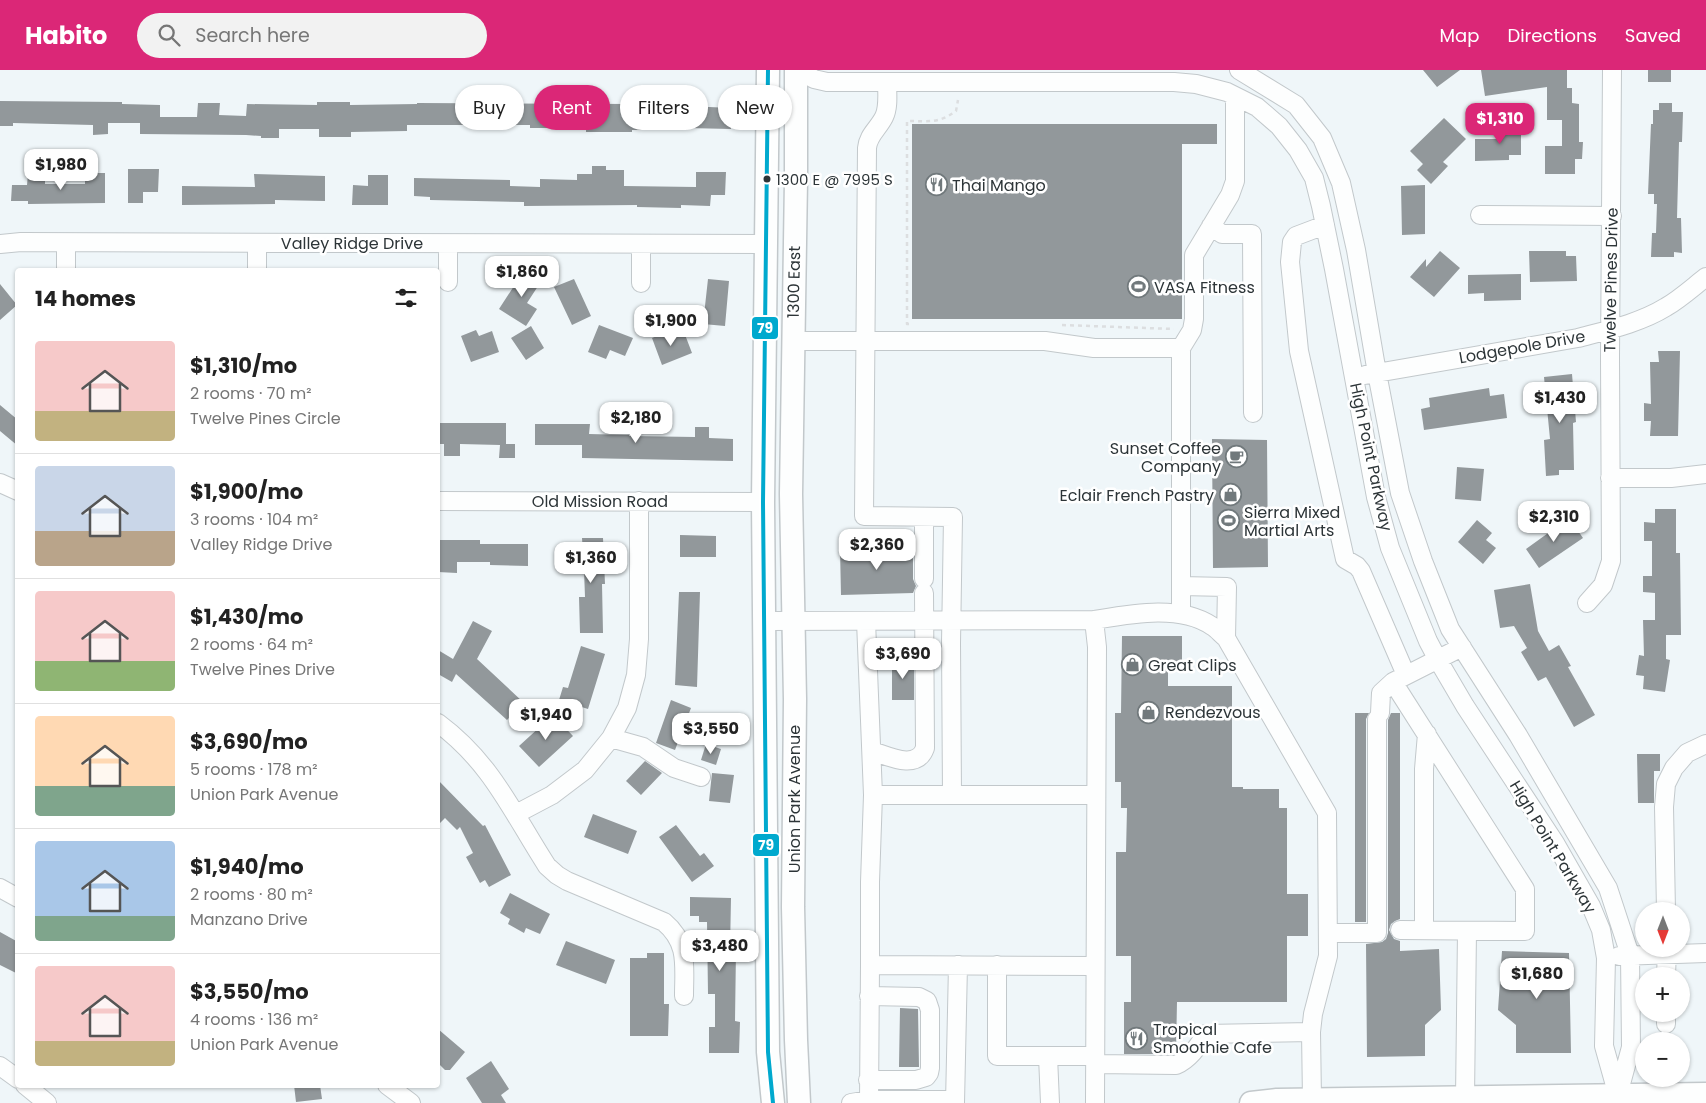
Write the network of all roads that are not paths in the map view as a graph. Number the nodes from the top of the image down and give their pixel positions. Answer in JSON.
{"nodes":[{"id":1,"x":768,"y":70,"type":"edge"},
{"id":2,"x":797,"y":70,"type":"edge"},
{"id":3,"x":1240,"y":70,"type":"edge"},
{"id":4,"x":1612,"y":70,"type":"edge"},
{"id":5,"x":972,"y":76,"type":"edge"},
{"id":6,"x":887,"y":82,"type":"junction"},
{"id":7,"x":1235,"y":96,"type":"junction"},
{"id":8,"x":1480,"y":214,"type":"dead end"},
{"id":9,"x":1612,"y":216,"type":"junction"},
{"id":10,"x":1326,"y":225,"type":"junction"},
{"id":11,"x":1211,"y":226,"type":"junction"},
{"id":12,"x":66,"y":243,"type":"junction"},
{"id":13,"x":257,"y":243,"type":"junction"},
{"id":14,"x":0,"y":244,"type":"edge"},
{"id":15,"x":448,"y":244,"type":"junction"},
{"id":16,"x":641,"y":244,"type":"junction"},
{"id":17,"x":765,"y":244,"type":"junction"},
{"id":18,"x":66,"y":268,"type":"edge"},
{"id":19,"x":257,"y":268,"type":"edge"},
{"id":20,"x":1706,"y":277,"type":"edge"},
{"id":21,"x":448,"y":282,"type":"dead end"},
{"id":22,"x":641,"y":284,"type":"dead end"},
{"id":23,"x":1610,"y":330,"type":"junction"},
{"id":24,"x":866,"y":340,"type":"junction"},
{"id":25,"x":793,"y":341,"type":"junction"},
{"id":26,"x":1181,"y":348,"type":"junction"},
{"id":27,"x":1377,"y":373,"type":"junction"},
{"id":28,"x":1354,"y":377,"type":"junction"},
{"id":29,"x":1253,"y":413,"type":"dead end"},
{"id":30,"x":1706,"y":474,"type":"edge"},
{"id":31,"x":1610,"y":478,"type":"junction"},
{"id":32,"x":0,"y":483,"type":"edge"},
{"id":33,"x":15,"y":490,"type":"edge"},
{"id":34,"x":791,"y":494,"type":"joint"},
{"id":35,"x":440,"y":501,"type":"edge"},
{"id":36,"x":639,"y":501,"type":"junction"},
{"id":37,"x":763,"y":502,"type":"junction"},
{"id":38,"x":924,"y":516,"type":"junction"},
{"id":39,"x":1181,"y":586,"type":"junction"},
{"id":40,"x":1587,"y":603,"type":"dead end"},
{"id":41,"x":1180,"y":614,"type":"junction"},
{"id":42,"x":1094,"y":620,"type":"junction"},
{"id":43,"x":765,"y":621,"type":"junction"},
{"id":44,"x":794,"y":621,"type":"junction"},
{"id":45,"x":866,"y":621,"type":"junction"},
{"id":46,"x":952,"y":621,"type":"junction"},
{"id":47,"x":924,"y":622,"type":"junction"},
{"id":48,"x":1226,"y":638,"type":"junction"},
{"id":49,"x":1462,"y":646,"type":"junction"},
{"id":50,"x":1438,"y":660,"type":"junction"},
{"id":51,"x":1400,"y":678,"type":"junction"},
{"id":52,"x":440,"y":725,"type":"edge"},
{"id":53,"x":1427,"y":734,"type":"junction"},
{"id":54,"x":611,"y":738,"type":"junction"},
{"id":55,"x":1706,"y":744,"type":"edge"},
{"id":56,"x":872,"y":751,"type":"junction"},
{"id":57,"x":701,"y":778,"type":"dead end"},
{"id":58,"x":873,"y":795,"type":"junction"},
{"id":59,"x":952,"y":795,"type":"junction"},
{"id":60,"x":1096,"y":795,"type":"junction"},
{"id":61,"x":516,"y":814,"type":"junction"},
{"id":62,"x":0,"y":888,"type":"edge"},
{"id":63,"x":15,"y":896,"type":"edge"},
{"id":64,"x":1666,"y":902,"type":"edge"},
{"id":65,"x":1400,"y":930,"type":"dead end"},
{"id":66,"x":1424,"y":930,"type":"junction"},
{"id":67,"x":1467,"y":931,"type":"junction"},
{"id":68,"x":1328,"y":933,"type":"junction"},
{"id":69,"x":1690,"y":953,"type":"edge"},
{"id":70,"x":1635,"y":954,"type":"edge"},
{"id":71,"x":1706,"y":954,"type":"edge"},
{"id":72,"x":1630,"y":955,"type":"junction"},
{"id":73,"x":1606,"y":958,"type":"junction"},
{"id":74,"x":870,"y":964,"type":"junction"},
{"id":75,"x":958,"y":965,"type":"junction"},
{"id":76,"x":997,"y":965,"type":"junction"},
{"id":77,"x":1095,"y":966,"type":"junction"},
{"id":78,"x":684,"y":996,"type":"dead end"},
{"id":79,"x":869,"y":996,"type":"junction"},
{"id":80,"x":767,"y":1028,"type":"junction"},
{"id":81,"x":1311,"y":1032,"type":"junction"},
{"id":82,"x":1048,"y":1056,"type":"junction"},
{"id":83,"x":1095,"y":1060,"type":"junction"},
{"id":84,"x":0,"y":1066,"type":"edge"},
{"id":85,"x":15,"y":1078,"type":"edge"},
{"id":86,"x":868,"y":1080,"type":"junction"},
{"id":87,"x":29,"y":1088,"type":"edge"},
{"id":88,"x":391,"y":1088,"type":"edge"},
{"id":89,"x":1706,"y":1094,"type":"edge"},
{"id":90,"x":1618,"y":1099,"type":"edge"},
{"id":91,"x":1458,"y":1100,"type":"edge"},
{"id":92,"x":1318,"y":1101,"type":"edge"},
{"id":93,"x":863,"y":1102,"type":"edge"},
{"id":94,"x":955,"y":1102,"type":"edge"},
{"id":95,"x":47,"y":1103,"type":"edge"},
{"id":96,"x":411,"y":1103,"type":"edge"},
{"id":97,"x":773,"y":1103,"type":"edge"},
{"id":98,"x":790,"y":1103,"type":"edge"},
{"id":99,"x":799,"y":1103,"type":"edge"},
{"id":100,"x":1050,"y":1103,"type":"edge"},
{"id":101,"x":1095,"y":1103,"type":"edge"},
{"id":102,"x":1251,"y":1103,"type":"edge"}],
"edges":[{"from":1,"to":17,"type":"main road","name":"1300 East"},
{"from":2,"to":6,"type":"street","name":"High Point Parkway"},
{"from":2,"to":25,"type":"main road","name":"1300 East"},
{"from":3,"to":27,"type":"street","name":"High Point Parkway"},
{"from":4,"to":9,"type":"street","name":"Twelve Pines Drive"},
{"from":5,"to":6,"type":"street","name":"High Point Parkway"},
{"from":5,"to":7,"type":"street","name":"High Point Parkway"},
{"from":6,"to":24,"type":"street"},
{"from":7,"to":10,"type":"street","name":"High Point Parkway"},
{"from":7,"to":11,"type":"street"},
{"from":8,"to":9,"type":"street"},
{"from":9,"to":23,"type":"street","name":"Twelve Pines Drive"},
{"from":10,"to":28,"type":"street","name":"High Point Parkway"},
{"from":10,"to":51,"type":"street"},
{"from":11,"to":26,"type":"street"},
{"from":11,"to":29,"type":"street"},
{"from":12,"to":13,"type":"street","name":"Valley Ridge Drive"},
{"from":12,"to":14,"type":"street","name":"Valley Ridge Drive"},
{"from":12,"to":18,"type":"street"},
{"from":13,"to":15,"type":"street","name":"Valley Ridge Drive"},
{"from":13,"to":19,"type":"street","name":"Valley Ridge Drive"},
{"from":15,"to":16,"type":"street","name":"Valley Ridge Drive"},
{"from":15,"to":21,"type":"street"},
{"from":16,"to":17,"type":"street","name":"Valley Ridge Drive"},
{"from":16,"to":22,"type":"street"},
{"from":17,"to":37,"type":"main road","name":"1300 East"},
{"from":20,"to":23,"type":"street","name":"Lodgepole Drive"},
{"from":23,"to":27,"type":"street","name":"Lodgepole Drive"},
{"from":23,"to":31,"type":"street","name":"Twelve Pines Drive"},
{"from":24,"to":25,"type":"street"},
{"from":24,"to":26,"type":"street"},
{"from":24,"to":38,"type":"street"},
{"from":25,"to":34,"type":"main road","name":"1300 East"},
{"from":26,"to":39,"type":"street"},
{"from":27,"to":28,"type":"street","name":"Lodgepole Drive"},
{"from":27,"to":49,"type":"street","name":"High Point Parkway"},
{"from":28,"to":50,"type":"street","name":"High Point Parkway"},
{"from":30,"to":31,"type":"street"},
{"from":31,"to":40,"type":"street","name":"Twelve Pines Drive"},
{"from":32,"to":33,"type":"street"},
{"from":34,"to":44,"type":"main road","name":"Union Park Avenue"},
{"from":35,"to":36,"type":"street","name":"Old Mission Road"},
{"from":36,"to":37,"type":"street","name":"Old Mission Road"},
{"from":36,"to":54,"type":"street"},
{"from":37,"to":43,"type":"main road","name":"Union Park Avenue"},
{"from":38,"to":46,"type":"street"},
{"from":38,"to":47,"type":"street"},
{"from":39,"to":41,"type":"street"},
{"from":39,"to":48,"type":"street"},
{"from":41,"to":42,"type":"street"},
{"from":41,"to":48,"type":"street"},
{"from":42,"to":46,"type":"street"},
{"from":42,"to":60,"type":"street"},
{"from":43,"to":44,"type":"street"},
{"from":43,"to":80,"type":"main road","name":"Union Park Avenue"},
{"from":44,"to":45,"type":"street"},
{"from":44,"to":99,"type":"main road","name":"Union Park Avenue"},
{"from":45,"to":47,"type":"street"},
{"from":45,"to":56,"type":"street"},
{"from":46,"to":47,"type":"street"},
{"from":46,"to":59,"type":"street"},
{"from":47,"to":56,"type":"street"},
{"from":48,"to":68,"type":"street"},
{"from":49,"to":50,"type":"street"},
{"from":49,"to":72,"type":"street","name":"High Point Parkway"},
{"from":50,"to":51,"type":"street"},
{"from":50,"to":73,"type":"street","name":"High Point Parkway"},
{"from":51,"to":53,"type":"street"},
{"from":51,"to":68,"type":"street"},
{"from":52,"to":61,"type":"street"},
{"from":53,"to":66,"type":"street"},
{"from":53,"to":67,"type":"street"},
{"from":54,"to":57,"type":"street"},
{"from":54,"to":61,"type":"street"},
{"from":55,"to":64,"type":"street"},
{"from":56,"to":58,"type":"street"},
{"from":58,"to":59,"type":"street"},
{"from":58,"to":74,"type":"street"},
{"from":59,"to":60,"type":"street"},
{"from":60,"to":77,"type":"street"},
{"from":61,"to":78,"type":"street"},
{"from":62,"to":63,"type":"street"},
{"from":65,"to":66,"type":"street"},
{"from":66,"to":67,"type":"street"},
{"from":67,"to":91,"type":"street"},
{"from":68,"to":81,"type":"street"},
{"from":69,"to":71,"type":"street"},
{"from":70,"to":72,"type":"street"},
{"from":72,"to":73,"type":"street"},
{"from":72,"to":90,"type":"street","name":"High Point Parkway"},
{"from":73,"to":90,"type":"street","name":"High Point Parkway"},
{"from":74,"to":75,"type":"street"},
{"from":74,"to":79,"type":"street"},
{"from":75,"to":76,"type":"street"},
{"from":75,"to":94,"type":"street"},
{"from":76,"to":77,"type":"street"},
{"from":76,"to":82,"type":"street"},
{"from":77,"to":83,"type":"street"},
{"from":79,"to":86,"type":"street"},
{"from":79,"to":86,"type":"street"},
{"from":80,"to":97,"type":"main road","name":"Union Park Avenue"},
{"from":80,"to":98,"type":"main road"},
{"from":81,"to":83,"type":"street"},
{"from":81,"to":92,"type":"street"},
{"from":82,"to":83,"type":"street"},
{"from":82,"to":100,"type":"street"},
{"from":83,"to":101,"type":"street"},
{"from":84,"to":85,"type":"street"},
{"from":86,"to":93,"type":"street"},
{"from":87,"to":95,"type":"street"},
{"from":88,"to":96,"type":"street"},
{"from":89,"to":90,"type":"main road"},
{"from":90,"to":91,"type":"main road"},
{"from":91,"to":92,"type":"main road"},
{"from":92,"to":102,"type":"main road"},
{"from":93,"to":94,"type":"street"}]}
